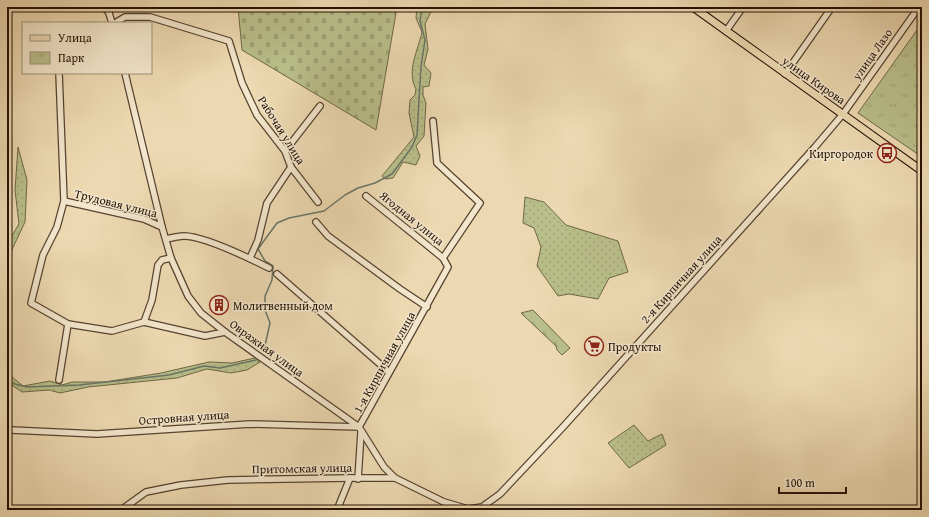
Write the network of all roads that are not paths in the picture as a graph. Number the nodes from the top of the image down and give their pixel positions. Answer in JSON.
{"nodes":[{"id":1,"x":104,"y":7,"type":"edge"},
{"id":2,"x":693,"y":7,"type":"edge"},
{"id":3,"x":743,"y":7,"type":"edge"},
{"id":4,"x":832,"y":7,"type":"edge"},
{"id":5,"x":919,"y":7,"type":"edge"},
{"id":6,"x":114,"y":22,"type":"edge"},
{"id":7,"x":116,"y":22,"type":"edge"},
{"id":8,"x":726,"y":31,"type":"junction"},
{"id":9,"x":59,"y":74,"type":"edge"},
{"id":10,"x":125,"y":74,"type":"edge"},
{"id":11,"x":785,"y":74,"type":"junction"},
{"id":12,"x":320,"y":106,"type":"dead end"},
{"id":13,"x":843,"y":114,"type":"junction"},
{"id":14,"x":434,"y":121,"type":"dead end"},
{"id":15,"x":285,"y":151,"type":"junction"},
{"id":16,"x":291,"y":167,"type":"junction"},
{"id":17,"x":922,"y":171,"type":"edge"},
{"id":18,"x":366,"y":196,"type":"dead end"},
{"id":19,"x":64,"y":201,"type":"junction"},
{"id":20,"x":318,"y":202,"type":"dead end"},
{"id":21,"x":316,"y":222,"type":"dead end"},
{"id":22,"x":162,"y":227,"type":"junction"},
{"id":23,"x":166,"y":239,"type":"junction"},
{"id":24,"x":171,"y":258,"type":"junction"},
{"id":25,"x":250,"y":258,"type":"junction"},
{"id":26,"x":443,"y":258,"type":"junction"},
{"id":27,"x":269,"y":268,"type":"dead end"},
{"id":28,"x":277,"y":274,"type":"dead end"},
{"id":29,"x":427,"y":307,"type":"junction"},
{"id":30,"x":144,"y":322,"type":"junction"},
{"id":31,"x":68,"y":324,"type":"junction"},
{"id":32,"x":225,"y":332,"type":"junction"},
{"id":33,"x":389,"y":372,"type":"junction"},
{"id":34,"x":59,"y":380,"type":"dead end"},
{"id":35,"x":360,"y":429,"type":"junction"},
{"id":36,"x":11,"y":430,"type":"dead end"},
{"id":37,"x":350,"y":478,"type":"junction"},
{"id":38,"x":358,"y":478,"type":"junction"},
{"id":39,"x":395,"y":478,"type":"junction"},
{"id":40,"x":482,"y":508,"type":"joint"},
{"id":41,"x":121,"y":510,"type":"edge"},
{"id":42,"x":336,"y":510,"type":"edge"}],
"edges":[{"from":1,"to":6,"type":"street"},
{"from":2,"to":8,"type":"main road","name":"улица Кирова"},
{"from":3,"to":8,"type":"street"},
{"from":4,"to":11,"type":"street"},
{"from":5,"to":13,"type":"street","name":"улица Лазо"},
{"from":7,"to":15,"type":"street","name":"Рабочая улица"},
{"from":8,"to":11,"type":"main road","name":"улица Кирова"},
{"from":9,"to":19,"type":"street"},
{"from":10,"to":22,"type":"street","name":"Овражная улица"},
{"from":11,"to":13,"type":"main road","name":"улица Кирова"},
{"from":12,"to":15,"type":"street"},
{"from":13,"to":17,"type":"main road","name":"улица Кирова"},
{"from":13,"to":40,"type":"street","name":"2-я Кирпичная улица"},
{"from":14,"to":26,"type":"street"},
{"from":15,"to":16,"type":"street","name":"Рабочая улица"},
{"from":16,"to":20,"type":"street","name":"Рабочая улица"},
{"from":16,"to":25,"type":"street"},
{"from":18,"to":26,"type":"street","name":"Ягодная улица"},
{"from":19,"to":22,"type":"street","name":"Трудовая улица"},
{"from":19,"to":31,"type":"street"},
{"from":21,"to":29,"type":"street"},
{"from":22,"to":23,"type":"street","name":"Овражная улица"},
{"from":23,"to":24,"type":"street","name":"Овражная улица"},
{"from":23,"to":25,"type":"street"},
{"from":24,"to":30,"type":"street"},
{"from":24,"to":32,"type":"street","name":"Овражная улица"},
{"from":25,"to":27,"type":"street"},
{"from":26,"to":29,"type":"street","name":"1-я Кирпичная улица"},
{"from":28,"to":33,"type":"street"},
{"from":29,"to":33,"type":"street","name":"1-я Кирпичная улица"},
{"from":30,"to":31,"type":"street"},
{"from":30,"to":32,"type":"street"},
{"from":31,"to":34,"type":"street"},
{"from":32,"to":35,"type":"street","name":"Овражная улица"},
{"from":33,"to":35,"type":"street","name":"1-я Кирпичная улица"},
{"from":35,"to":36,"type":"street","name":"Островная улица"},
{"from":35,"to":38,"type":"street","name":"1-я Кирпичная улица"},
{"from":35,"to":39,"type":"street","name":"Овражная улица"},
{"from":37,"to":38,"type":"street","name":"Притомская улица"},
{"from":37,"to":41,"type":"street","name":"Притомская улица"},
{"from":37,"to":42,"type":"street"},
{"from":38,"to":39,"type":"street","name":"Притомская улица"},
{"from":39,"to":40,"type":"street","name":"Притомская улица"}]}
